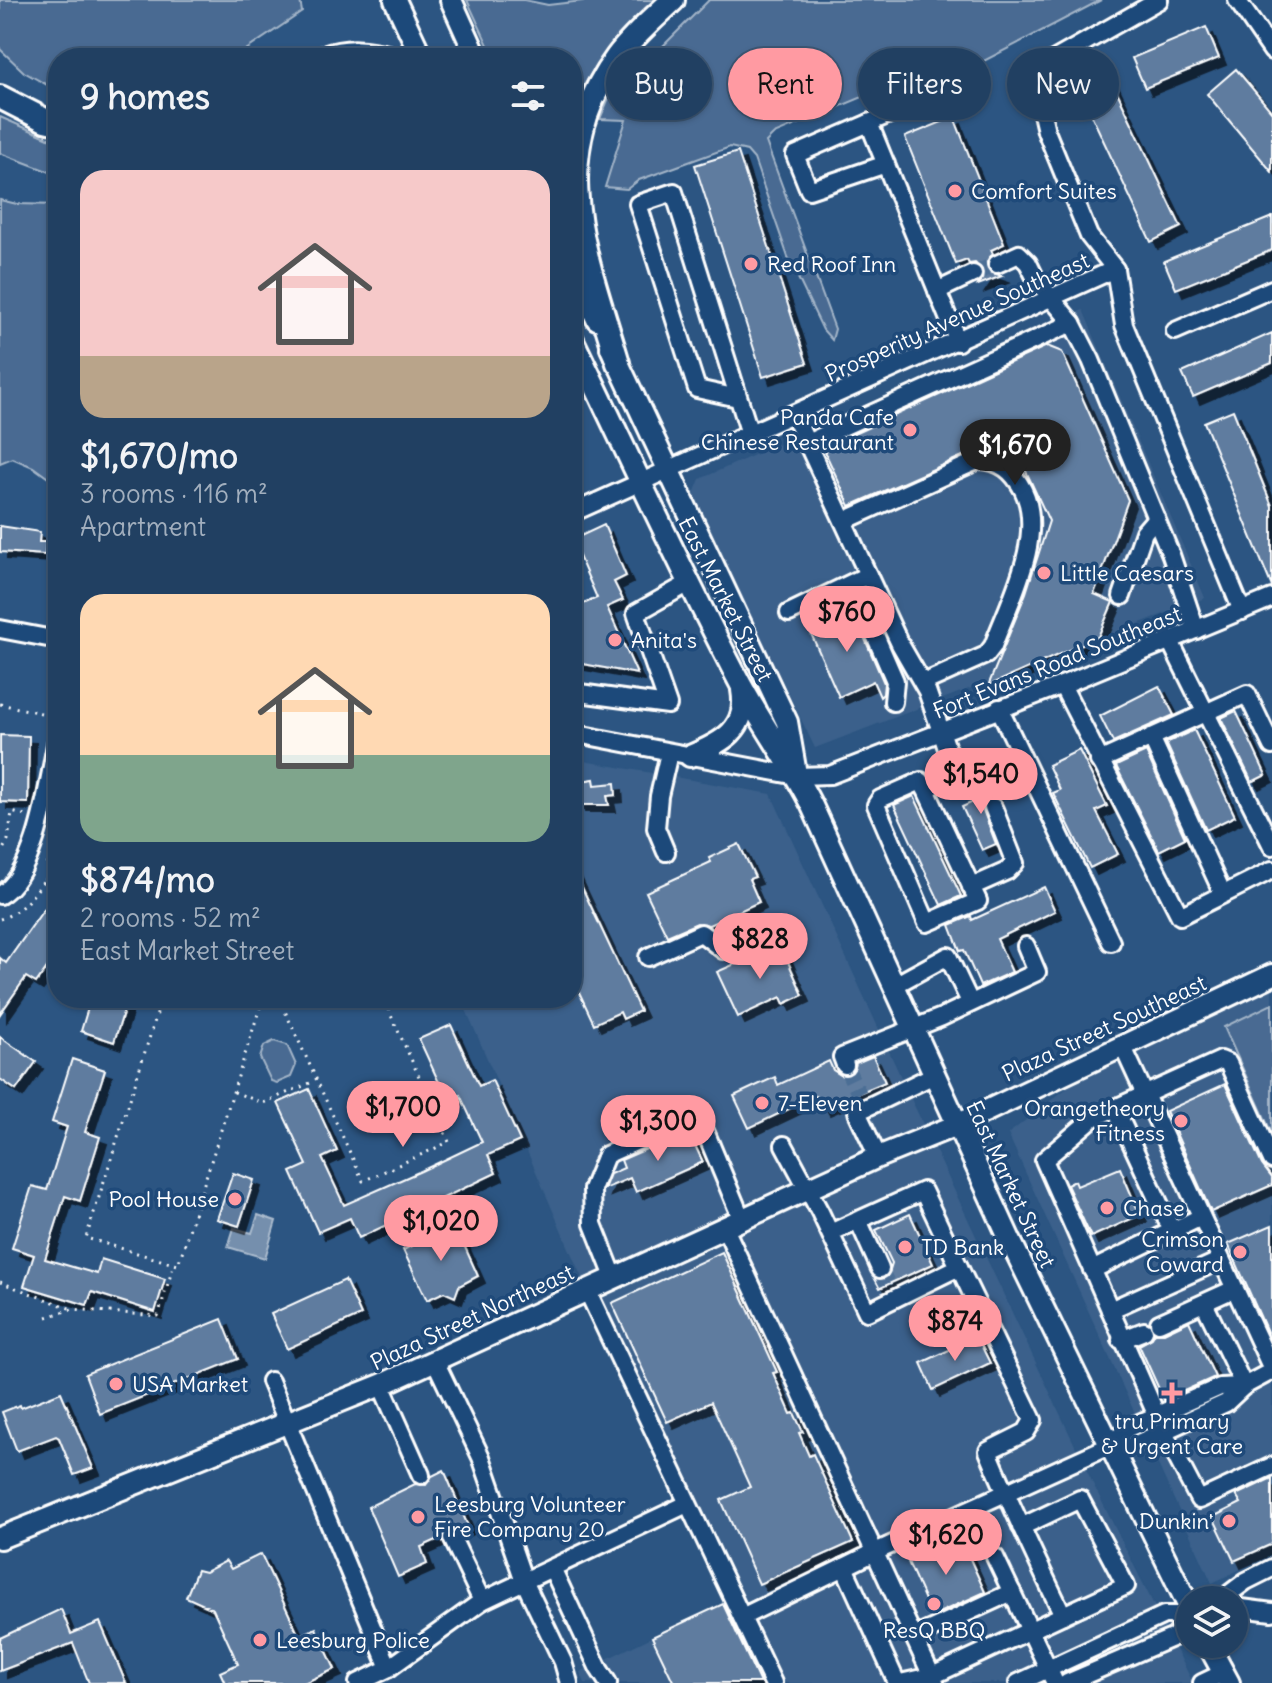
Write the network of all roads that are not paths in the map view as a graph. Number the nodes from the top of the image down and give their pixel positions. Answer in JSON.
{"nodes":[{"id":1,"x":395,"y":0,"type":"edge"},
{"id":2,"x":451,"y":0,"type":"edge"},
{"id":3,"x":673,"y":0,"type":"edge"},
{"id":4,"x":1159,"y":0,"type":"edge"},
{"id":5,"x":1237,"y":0,"type":"edge"},
{"id":6,"x":417,"y":48,"type":"edge"},
{"id":7,"x":473,"y":48,"type":"edge"},
{"id":8,"x":1272,"y":51,"type":"edge"},
{"id":9,"x":0,"y":97,"type":"edge"},
{"id":10,"x":48,"y":120,"type":"edge"},
{"id":11,"x":876,"y":120,"type":"edge"},
{"id":12,"x":869,"y":123,"type":"junction"},
{"id":13,"x":582,"y":129,"type":"edge"},
{"id":14,"x":886,"y":164,"type":"junction"},
{"id":15,"x":582,"y":240,"type":"edge"},
{"id":16,"x":997,"y":264,"type":"tunnel mouth"},
{"id":17,"x":1115,"y":269,"type":"junction"},
{"id":18,"x":973,"y":274,"type":"tunnel mouth"},
{"id":19,"x":582,"y":286,"type":"edge"},
{"id":20,"x":1272,"y":289,"type":"edge"},
{"id":21,"x":937,"y":291,"type":"junction"},
{"id":22,"x":1054,"y":299,"type":"junction"},
{"id":23,"x":1072,"y":323,"type":"junction"},
{"id":24,"x":1175,"y":331,"type":"dead end"},
{"id":25,"x":958,"y":342,"type":"junction"},
{"id":26,"x":582,"y":359,"type":"edge"},
{"id":27,"x":618,"y":363,"type":"junction"},
{"id":28,"x":738,"y":398,"type":"junction"},
{"id":29,"x":794,"y":415,"type":"junction"},
{"id":30,"x":750,"y":434,"type":"junction"},
{"id":31,"x":807,"y":443,"type":"junction"},
{"id":32,"x":667,"y":471,"type":"junction"},
{"id":33,"x":641,"y":483,"type":"junction"},
{"id":34,"x":582,"y":509,"type":"edge"},
{"id":35,"x":1156,"y":518,"type":"junction"},
{"id":36,"x":844,"y":521,"type":"junction"},
{"id":37,"x":868,"y":575,"type":"junction"},
{"id":38,"x":689,"y":583,"type":"junction"},
{"id":39,"x":851,"y":584,"type":"junction"},
{"id":40,"x":1122,"y":596,"type":"dead end"},
{"id":41,"x":1270,"y":603,"type":"edge"},
{"id":42,"x":1242,"y":611,"type":"junction"},
{"id":43,"x":789,"y":613,"type":"dead end"},
{"id":44,"x":0,"y":629,"type":"edge"},
{"id":45,"x":1196,"y":630,"type":"junction"},
{"id":46,"x":48,"y":638,"type":"edge"},
{"id":47,"x":1170,"y":641,"type":"junction"},
{"id":48,"x":923,"y":683,"type":"junction"},
{"id":49,"x":1062,"y":685,"type":"junction"},
{"id":50,"x":742,"y":686,"type":"junction"},
{"id":51,"x":582,"y":693,"type":"edge"},
{"id":52,"x":893,"y":702,"type":"dead end"},
{"id":53,"x":999,"y":708,"type":"junction"},
{"id":54,"x":1206,"y":712,"type":"junction"},
{"id":55,"x":943,"y":731,"type":"junction"},
{"id":56,"x":582,"y":735,"type":"edge"},
{"id":57,"x":1151,"y":737,"type":"junction"},
{"id":58,"x":1272,"y":746,"type":"edge"},
{"id":59,"x":669,"y":753,"type":"junction"},
{"id":60,"x":48,"y":756,"type":"edge"},
{"id":61,"x":690,"y":756,"type":"junction"},
{"id":62,"x":951,"y":760,"type":"junction"},
{"id":63,"x":1099,"y":761,"type":"junction"},
{"id":64,"x":978,"y":774,"type":"tunnel mouth"},
{"id":65,"x":797,"y":776,"type":"junction"},
{"id":66,"x":927,"y":792,"type":"junction"},
{"id":67,"x":993,"y":807,"type":"tunnel mouth"},
{"id":68,"x":1272,"y":846,"type":"edge"},
{"id":69,"x":666,"y":852,"type":"dead end"},
{"id":70,"x":1272,"y":870,"type":"edge"},
{"id":71,"x":971,"y":887,"type":"junction"},
{"id":72,"x":1223,"y":894,"type":"junction"},
{"id":73,"x":0,"y":895,"type":"edge"},
{"id":74,"x":1111,"y":942,"type":"dead end"},
{"id":75,"x":1026,"y":946,"type":"dead end"},
{"id":76,"x":723,"y":950,"type":"dead end"},
{"id":77,"x":648,"y":957,"type":"dead end"},
{"id":78,"x":1272,"y":975,"type":"edge"},
{"id":79,"x":893,"y":986,"type":"junction"},
{"id":80,"x":970,"y":1002,"type":"junction"},
{"id":81,"x":912,"y":1028,"type":"junction"},
{"id":82,"x":1122,"y":1045,"type":"junction"},
{"id":83,"x":845,"y":1065,"type":"dead end"},
{"id":84,"x":934,"y":1075,"type":"junction"},
{"id":85,"x":1144,"y":1095,"type":"junction"},
{"id":86,"x":1115,"y":1108,"type":"junction"},
{"id":87,"x":957,"y":1125,"type":"junction"},
{"id":88,"x":784,"y":1145,"type":"dead end"},
{"id":89,"x":878,"y":1157,"type":"junction"},
{"id":90,"x":1272,"y":1160,"type":"edge"},
{"id":91,"x":808,"y":1189,"type":"junction"},
{"id":92,"x":1201,"y":1217,"type":"junction"},
{"id":93,"x":858,"y":1220,"type":"junction"},
{"id":94,"x":734,"y":1224,"type":"junction"},
{"id":95,"x":1172,"y":1231,"type":"junction"},
{"id":96,"x":830,"y":1233,"type":"junction"},
{"id":97,"x":1221,"y":1260,"type":"junction"},
{"id":98,"x":959,"y":1267,"type":"junction"},
{"id":99,"x":880,"y":1269,"type":"tunnel mouth"},
{"id":100,"x":1092,"y":1270,"type":"junction"},
{"id":101,"x":614,"y":1277,"type":"junction"},
{"id":102,"x":1234,"y":1289,"type":"junction"},
{"id":103,"x":587,"y":1290,"type":"junction"},
{"id":104,"x":1204,"y":1303,"type":"junction"},
{"id":105,"x":1110,"y":1310,"type":"junction"},
{"id":106,"x":1121,"y":1340,"type":"junction"},
{"id":107,"x":435,"y":1361,"type":"junction"},
{"id":108,"x":1272,"y":1370,"type":"edge"},
{"id":109,"x":270,"y":1381,"type":"dead end"},
{"id":110,"x":381,"y":1385,"type":"junction"},
{"id":111,"x":1244,"y":1386,"type":"junction"},
{"id":112,"x":288,"y":1424,"type":"junction"},
{"id":113,"x":1160,"y":1424,"type":"junction"},
{"id":114,"x":1109,"y":1446,"type":"junction"},
{"id":115,"x":1272,"y":1466,"type":"edge"},
{"id":116,"x":421,"y":1475,"type":"dead end"},
{"id":117,"x":1005,"y":1492,"type":"junction"},
{"id":118,"x":687,"y":1504,"type":"junction"},
{"id":119,"x":1021,"y":1527,"type":"junction"},
{"id":120,"x":0,"y":1538,"type":"edge"},
{"id":121,"x":452,"y":1538,"type":"dead end"},
{"id":122,"x":875,"y":1552,"type":"junction"},
{"id":123,"x":995,"y":1557,"type":"dead end"},
{"id":124,"x":844,"y":1567,"type":"junction"},
{"id":125,"x":552,"y":1568,"type":"junction"},
{"id":126,"x":1272,"y":1568,"type":"edge"},
{"id":127,"x":524,"y":1581,"type":"junction"},
{"id":128,"x":1176,"y":1586,"type":"edge"},
{"id":129,"x":1239,"y":1586,"type":"edge"},
{"id":130,"x":1012,"y":1592,"type":"junction"},
{"id":131,"x":482,"y":1601,"type":"junction"},
{"id":132,"x":1248,"y":1609,"type":"edge"},
{"id":133,"x":1272,"y":1612,"type":"edge"},
{"id":134,"x":1063,"y":1615,"type":"junction"},
{"id":135,"x":1176,"y":1615,"type":"edge"},
{"id":136,"x":742,"y":1617,"type":"junction"},
{"id":137,"x":1030,"y":1631,"type":"junction"},
{"id":138,"x":1176,"y":1634,"type":"edge"},
{"id":139,"x":914,"y":1637,"type":"junction"},
{"id":140,"x":1215,"y":1658,"type":"edge"},
{"id":141,"x":389,"y":1668,"type":"junction"},
{"id":142,"x":1052,"y":1676,"type":"edge"},
{"id":143,"x":1226,"y":1678,"type":"edge"},
{"id":144,"x":934,"y":1680,"type":"edge"},
{"id":145,"x":358,"y":1683,"type":"edge"},
{"id":146,"x":569,"y":1683,"type":"edge"},
{"id":147,"x":608,"y":1683,"type":"edge"},
{"id":148,"x":773,"y":1683,"type":"edge"},
{"id":149,"x":898,"y":1683,"type":"edge"},
{"id":150,"x":1018,"y":1683,"type":"edge"},
{"id":151,"x":1067,"y":1683,"type":"edge"},
{"id":152,"x":1202,"y":1683,"type":"edge"}],
"edges":[{"from":1,"to":6,"type":"main road"},
{"from":2,"to":7,"type":"main road"},
{"from":3,"to":13,"type":"highway"},
{"from":4,"to":17,"type":"street","name":"Prosperity Avenue Southeast"},
{"from":5,"to":8,"type":"street"},
{"from":9,"to":10,"type":"highway"},
{"from":11,"to":12,"type":"street"},
{"from":12,"to":14,"type":"street"},
{"from":12,"to":14,"type":"street"},
{"from":14,"to":21,"type":"street"},
{"from":15,"to":27,"type":"highway"},
{"from":16,"to":22,"type":"street"},
{"from":17,"to":22,"type":"street","name":"Prosperity Avenue Southeast"},
{"from":17,"to":42,"type":"street"},
{"from":18,"to":21,"type":"street"},
{"from":19,"to":27,"type":"main road","name":"East Market Street"},
{"from":20,"to":24,"type":"street"},
{"from":21,"to":25,"type":"street"},
{"from":22,"to":23,"type":"street"},
{"from":22,"to":25,"type":"street","name":"Prosperity Avenue Southeast"},
{"from":23,"to":31,"type":"street"},
{"from":23,"to":35,"type":"street"},
{"from":25,"to":29,"type":"street","name":"Prosperity Avenue Southeast"},
{"from":26,"to":33,"type":"main road","name":"East Market Street"},
{"from":27,"to":32,"type":"main road","name":"East Market Street"},
{"from":28,"to":28,"type":"street"},
{"from":28,"to":30,"type":"street"},
{"from":29,"to":30,"type":"street","name":"Prosperity Avenue Southeast"},
{"from":29,"to":31,"type":"street"},
{"from":30,"to":32,"type":"street","name":"Prosperity Avenue Southeast"},
{"from":31,"to":36,"type":"street"},
{"from":32,"to":33,"type":"street"},
{"from":32,"to":65,"type":"main road","name":"East Market Street"},
{"from":33,"to":34,"type":"street"},
{"from":33,"to":38,"type":"main road","name":"East Market Street"},
{"from":35,"to":40,"type":"street"},
{"from":35,"to":45,"type":"street"},
{"from":36,"to":37,"type":"street"},
{"from":36,"to":48,"type":"street"},
{"from":37,"to":39,"type":"street"},
{"from":37,"to":48,"type":"street"},
{"from":38,"to":50,"type":"main road","name":"East Market Street"},
{"from":38,"to":51,"type":"street"},
{"from":39,"to":43,"type":"street"},
{"from":39,"to":52,"type":"street"},
{"from":41,"to":42,"type":"street","name":"Fort Evans Road Southeast"},
{"from":42,"to":45,"type":"street","name":"Fort Evans Road Southeast"},
{"from":44,"to":46,"type":"street"},
{"from":45,"to":47,"type":"street","name":"Fort Evans Road Southeast"},
{"from":47,"to":49,"type":"street","name":"Fort Evans Road Southeast"},
{"from":47,"to":54,"type":"street"},
{"from":48,"to":55,"type":"street"},
{"from":49,"to":53,"type":"street","name":"Fort Evans Road Southeast"},
{"from":49,"to":63,"type":"street"},
{"from":50,"to":61,"type":"main road"},
{"from":50,"to":65,"type":"main road","name":"East Market Street"},
{"from":53,"to":55,"type":"street","name":"Fort Evans Road Southeast"},
{"from":53,"to":74,"type":"street"},
{"from":54,"to":57,"type":"street"},
{"from":54,"to":58,"type":"street"},
{"from":54,"to":68,"type":"street"},
{"from":55,"to":62,"type":"street"},
{"from":55,"to":65,"type":"street","name":"Fort Evans Road Southeast"},
{"from":56,"to":59,"type":"street","name":"Fort Evans Road Southeast"},
{"from":57,"to":63,"type":"street"},
{"from":57,"to":72,"type":"street"},
{"from":59,"to":61,"type":"street","name":"Fort Evans Road Southeast"},
{"from":59,"to":69,"type":"street"},
{"from":60,"to":73,"type":"street"},
{"from":61,"to":65,"type":"street","name":"Fort Evans Road Southeast"},
{"from":62,"to":64,"type":"street"},
{"from":62,"to":66,"type":"street"},
{"from":63,"to":72,"type":"street"},
{"from":65,"to":79,"type":"main road","name":"East Market Street"},
{"from":66,"to":71,"type":"street"},
{"from":66,"to":71,"type":"street"},
{"from":67,"to":71,"type":"street"},
{"from":70,"to":72,"type":"street"},
{"from":75,"to":80,"type":"street"},
{"from":76,"to":77,"type":"street"},
{"from":78,"to":82,"type":"main road","name":"Plaza Street Southeast"},
{"from":79,"to":80,"type":"street"},
{"from":79,"to":81,"type":"main road","name":"East Market Street"},
{"from":80,"to":81,"type":"street"},
{"from":81,"to":83,"type":"street"},
{"from":81,"to":84,"type":"main road","name":"East Market Street"},
{"from":82,"to":85,"type":"street"},
{"from":82,"to":87,"type":"main road","name":"Plaza Street Southeast"},
{"from":84,"to":87,"type":"main road","name":"East Market Street"},
{"from":84,"to":89,"type":"street"},
{"from":85,"to":86,"type":"street"},
{"from":85,"to":90,"type":"street"},
{"from":85,"to":92,"type":"street"},
{"from":86,"to":95,"type":"street"},
{"from":86,"to":100,"type":"street"},
{"from":87,"to":89,"type":"main road","name":"Plaza Street Northeast"},
{"from":87,"to":114,"type":"main road","name":"East Market Street"},
{"from":88,"to":91,"type":"street"},
{"from":89,"to":91,"type":"main road","name":"Plaza Street Northeast"},
{"from":91,"to":94,"type":"main road","name":"Plaza Street Northeast"},
{"from":91,"to":96,"type":"street"},
{"from":92,"to":95,"type":"street"},
{"from":92,"to":97,"type":"street"},
{"from":93,"to":96,"type":"street"},
{"from":93,"to":98,"type":"street"},
{"from":93,"to":99,"type":"street"},
{"from":94,"to":101,"type":"main road","name":"Plaza Street Northeast"},
{"from":94,"to":101,"type":"street"},
{"from":94,"to":122,"type":"street"},
{"from":95,"to":100,"type":"street"},
{"from":96,"to":98,"type":"street"},
{"from":97,"to":102,"type":"street"},
{"from":97,"to":105,"type":"street"},
{"from":98,"to":117,"type":"street"},
{"from":100,"to":105,"type":"street"},
{"from":101,"to":103,"type":"main road","name":"Plaza Street Northeast"},
{"from":102,"to":104,"type":"street"},
{"from":102,"to":108,"type":"street"},
{"from":103,"to":107,"type":"main road","name":"Plaza Street Northeast"},
{"from":103,"to":118,"type":"street"},
{"from":104,"to":106,"type":"street"},
{"from":104,"to":111,"type":"street"},
{"from":105,"to":106,"type":"street"},
{"from":106,"to":113,"type":"street"},
{"from":107,"to":110,"type":"main road","name":"Plaza Street Northeast"},
{"from":107,"to":127,"type":"street"},
{"from":108,"to":111,"type":"street"},
{"from":109,"to":112,"type":"street"},
{"from":110,"to":112,"type":"main road","name":"Plaza Street Northeast"},
{"from":110,"to":116,"type":"street"},
{"from":111,"to":113,"type":"street"},
{"from":112,"to":120,"type":"main road","name":"Plaza Street Northeast"},
{"from":112,"to":141,"type":"street"},
{"from":113,"to":114,"type":"street"},
{"from":113,"to":115,"type":"street"},
{"from":114,"to":117,"type":"street"},
{"from":114,"to":128,"type":"main road","name":"East Market Street"},
{"from":117,"to":119,"type":"street"},
{"from":117,"to":122,"type":"street"},
{"from":118,"to":125,"type":"street"},
{"from":118,"to":136,"type":"street"},
{"from":119,"to":134,"type":"street"},
{"from":119,"to":134,"type":"street"},
{"from":121,"to":131,"type":"street"},
{"from":122,"to":124,"type":"street"},
{"from":122,"to":139,"type":"street"},
{"from":123,"to":130,"type":"street"},
{"from":124,"to":136,"type":"street"},
{"from":124,"to":149,"type":"street"},
{"from":125,"to":127,"type":"street"},
{"from":125,"to":147,"type":"street"},
{"from":126,"to":129,"type":"street"},
{"from":127,"to":131,"type":"street"},
{"from":127,"to":146,"type":"street"},
{"from":130,"to":137,"type":"street"},
{"from":130,"to":139,"type":"street"},
{"from":131,"to":141,"type":"street"},
{"from":132,"to":133,"type":"street"},
{"from":134,"to":137,"type":"street"},
{"from":135,"to":142,"type":"street"},
{"from":136,"to":148,"type":"street"},
{"from":137,"to":142,"type":"street"},
{"from":137,"to":144,"type":"street"},
{"from":138,"to":151,"type":"street"},
{"from":139,"to":144,"type":"street"},
{"from":140,"to":143,"type":"main road"},
{"from":141,"to":145,"type":"street"},
{"from":142,"to":150,"type":"street"},
{"from":143,"to":152,"type":"street"},
{"from":144,"to":149,"type":"street"}]}
